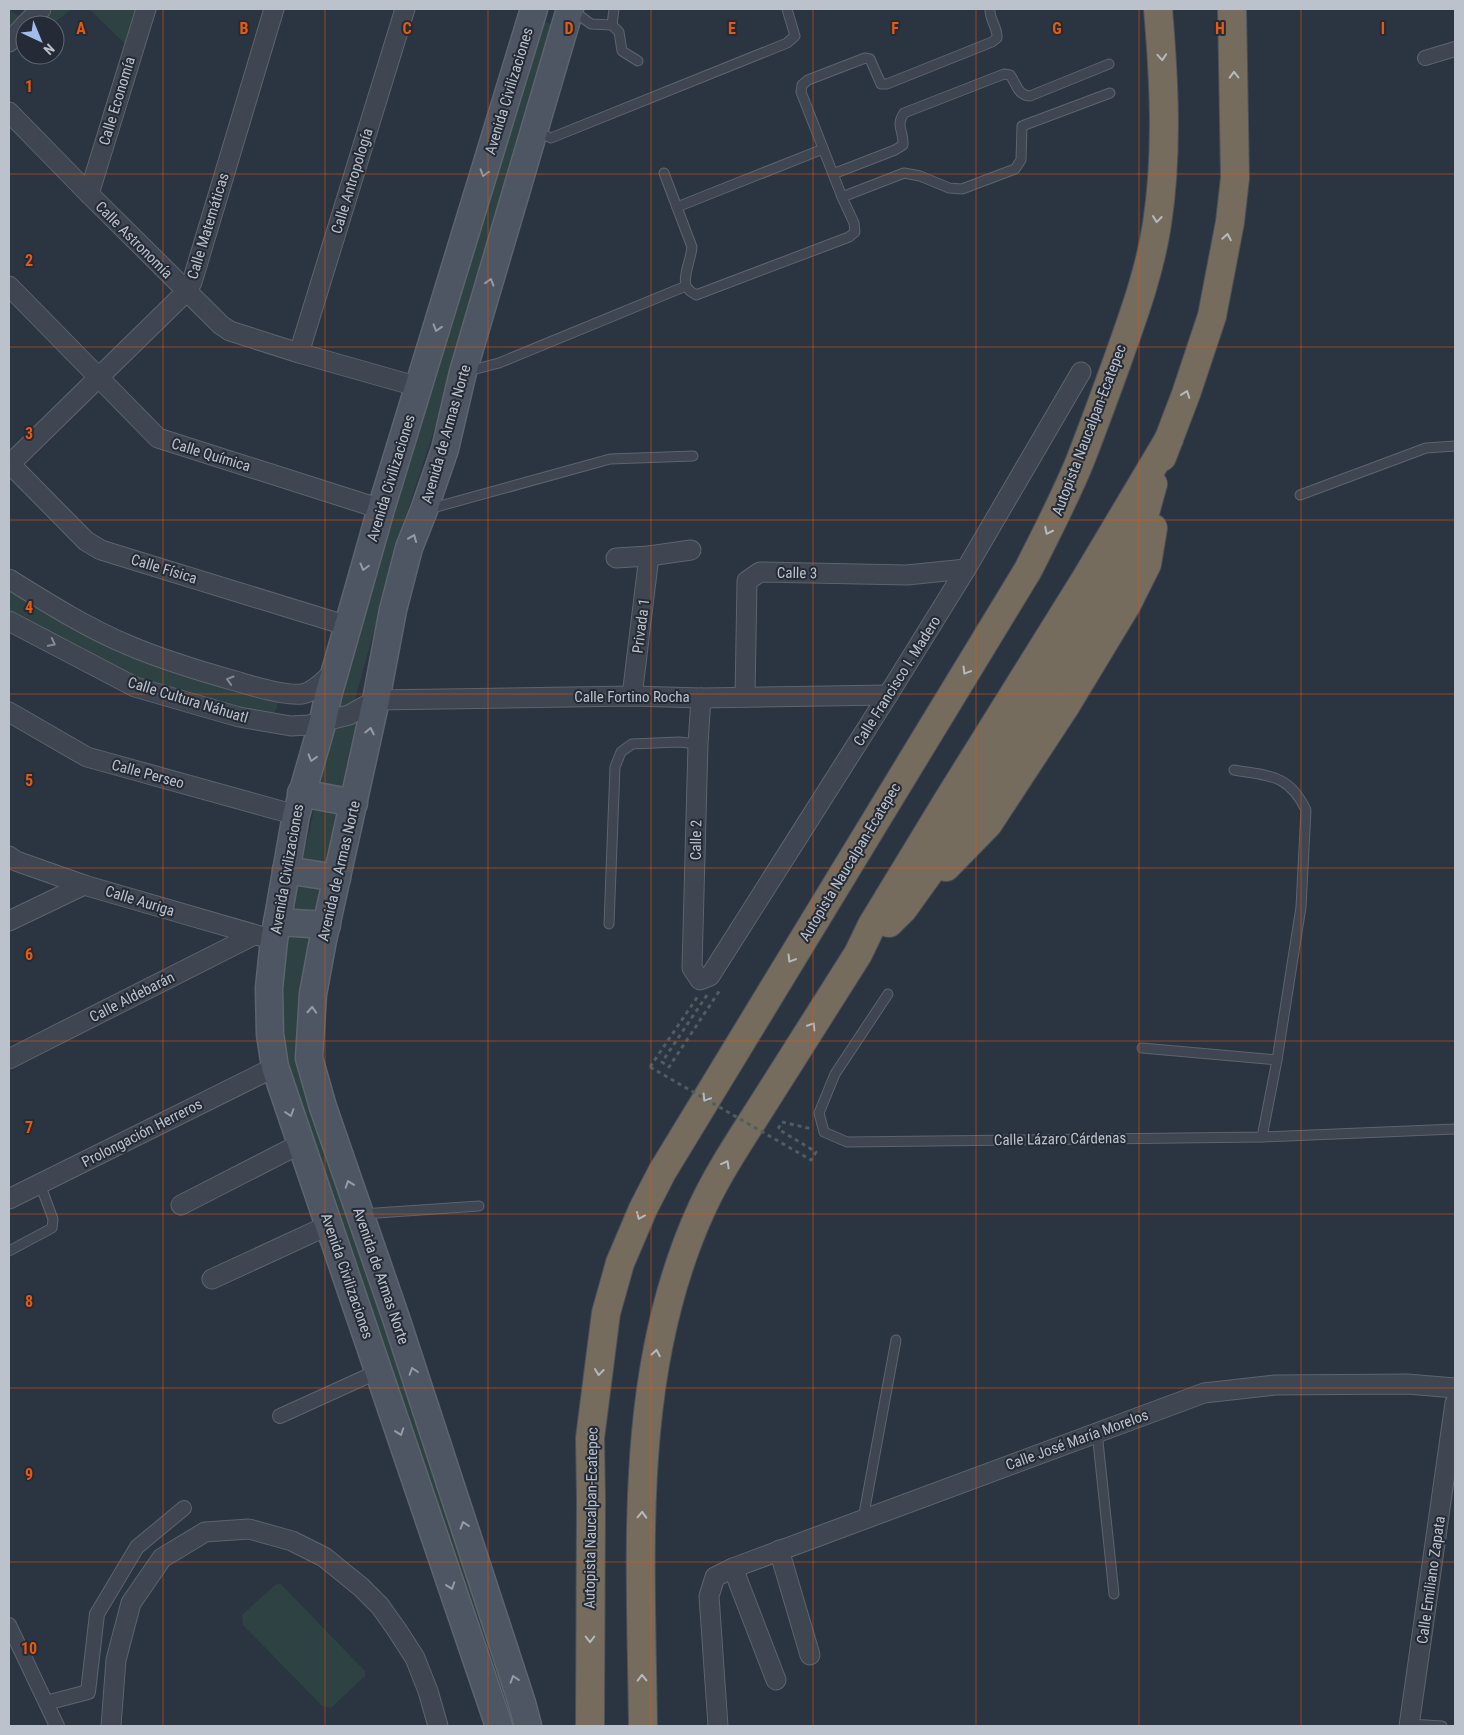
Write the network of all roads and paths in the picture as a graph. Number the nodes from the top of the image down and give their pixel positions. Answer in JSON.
{"nodes":[{"id":1,"x":146,"y":9,"type":"edge"},
{"id":2,"x":274,"y":9,"type":"edge"},
{"id":3,"x":405,"y":9,"type":"edge"},
{"id":4,"x":534,"y":9,"type":"edge"},
{"id":5,"x":570,"y":9,"type":"edge"},
{"id":6,"x":614,"y":9,"type":"edge"},
{"id":7,"x":787,"y":9,"type":"edge"},
{"id":8,"x":990,"y":9,"type":"edge"},
{"id":9,"x":1158,"y":9,"type":"edge"},
{"id":10,"x":1232,"y":9,"type":"edge"},
{"id":11,"x":612,"y":25,"type":"junction"},
{"id":12,"x":1455,"y":50,"type":"edge"},
{"id":13,"x":1425,"y":58,"type":"dead end"},
{"id":14,"x":638,"y":61,"type":"dead end"},
{"id":15,"x":1109,"y":64,"type":"dead end"},
{"id":16,"x":1110,"y":93,"type":"dead end"},
{"id":17,"x":9,"y":112,"type":"edge"},
{"id":18,"x":535,"y":131,"type":"junction"},
{"id":19,"x":823,"y":149,"type":"junction"},
{"id":20,"x":664,"y":173,"type":"dead end"},
{"id":21,"x":833,"y":174,"type":"junction"},
{"id":22,"x":89,"y":194,"type":"junction"},
{"id":23,"x":842,"y":197,"type":"junction"},
{"id":24,"x":677,"y":207,"type":"junction"},
{"id":25,"x":9,"y":286,"type":"edge"},
{"id":26,"x":686,"y":286,"type":"junction"},
{"id":27,"x":186,"y":292,"type":"junction"},
{"id":28,"x":299,"y":353,"type":"junction"},
{"id":29,"x":463,"y":372,"type":"junction"},
{"id":30,"x":1081,"y":372,"type":"dead end"},
{"id":31,"x":97,"y":377,"type":"junction"},
{"id":32,"x":419,"y":387,"type":"junction"},
{"id":33,"x":1169,"y":439,"type":"junction"},
{"id":34,"x":1455,"y":446,"type":"edge"},
{"id":35,"x":693,"y":456,"type":"dead end"},
{"id":36,"x":9,"y":464,"type":"edge"},
{"id":37,"x":1156,"y":475,"type":"junction"},
{"id":38,"x":1300,"y":495,"type":"dead end"},
{"id":39,"x":380,"y":509,"type":"junction"},
{"id":40,"x":424,"y":510,"type":"junction"},
{"id":41,"x":691,"y":550,"type":"dead end"},
{"id":42,"x":650,"y":556,"type":"junction"},
{"id":43,"x":616,"y":558,"type":"dead end"},
{"id":44,"x":966,"y":569,"type":"junction"},
{"id":45,"x":9,"y":578,"type":"edge"},
{"id":46,"x":9,"y":621,"type":"edge"},
{"id":47,"x":348,"y":626,"type":"junction"},
{"id":48,"x":336,"y":669,"type":"junction"},
{"id":49,"x":888,"y":695,"type":"junction"},
{"id":50,"x":632,"y":696,"type":"junction"},
{"id":51,"x":701,"y":698,"type":"junction"},
{"id":52,"x":745,"y":698,"type":"junction"},
{"id":53,"x":376,"y":700,"type":"junction"},
{"id":54,"x":11,"y":719,"type":"edge"},
{"id":55,"x":323,"y":721,"type":"junction"},
{"id":56,"x":698,"y":744,"type":"junction"},
{"id":57,"x":1234,"y":770,"type":"dead end"},
{"id":58,"x":354,"y":803,"type":"junction"},
{"id":59,"x":298,"y":804,"type":"junction"},
{"id":60,"x":9,"y":856,"type":"edge"},
{"id":61,"x":286,"y":870,"type":"junction"},
{"id":62,"x":337,"y":878,"type":"junction"},
{"id":63,"x":84,"y":885,"type":"junction"},
{"id":64,"x":903,"y":909,"type":"junction"},
{"id":65,"x":9,"y":921,"type":"edge"},
{"id":66,"x":609,"y":924,"type":"dead end"},
{"id":67,"x":326,"y":925,"type":"junction"},
{"id":68,"x":269,"y":932,"type":"junction"},
{"id":69,"x":858,"y":954,"type":"junction"},
{"id":70,"x":723,"y":986,"type":"dead end"},
{"id":71,"x":704,"y":988,"type":"junction"},
{"id":72,"x":888,"y":994,"type":"dead end"},
{"id":73,"x":270,"y":1034,"type":"junction"},
{"id":74,"x":311,"y":1036,"type":"junction"},
{"id":75,"x":1142,"y":1048,"type":"dead end"},
{"id":76,"x":9,"y":1059,"type":"edge"},
{"id":77,"x":1277,"y":1060,"type":"junction"},
{"id":78,"x":275,"y":1066,"type":"junction"},
{"id":79,"x":1455,"y":1129,"type":"edge"},
{"id":80,"x":824,"y":1132,"type":"junction"},
{"id":81,"x":1262,"y":1137,"type":"junction"},
{"id":82,"x":300,"y":1144,"type":"junction"},
{"id":83,"x":40,"y":1184,"type":"junction"},
{"id":84,"x":9,"y":1199,"type":"edge"},
{"id":85,"x":181,"y":1205,"type":"dead end"},
{"id":86,"x":479,"y":1206,"type":"dead end"},
{"id":87,"x":360,"y":1214,"type":"junction"},
{"id":88,"x":329,"y":1224,"type":"junction"},
{"id":89,"x":9,"y":1250,"type":"edge"},
{"id":90,"x":212,"y":1279,"type":"dead end"},
{"id":91,"x":396,"y":1318,"type":"junction"},
{"id":92,"x":365,"y":1329,"type":"junction"},
{"id":93,"x":896,"y":1340,"type":"dead end"},
{"id":94,"x":379,"y":1370,"type":"junction"},
{"id":95,"x":1455,"y":1388,"type":"edge"},
{"id":96,"x":1455,"y":1403,"type":"edge"},
{"id":97,"x":280,"y":1416,"type":"dead end"},
{"id":98,"x":1454,"y":1425,"type":"edge"},
{"id":99,"x":1097,"y":1432,"type":"junction"},
{"id":100,"x":184,"y":1508,"type":"dead end"},
{"id":101,"x":863,"y":1519,"type":"junction"},
{"id":102,"x":780,"y":1550,"type":"junction"},
{"id":103,"x":733,"y":1568,"type":"junction"},
{"id":104,"x":1114,"y":1594,"type":"dead end"},
{"id":105,"x":9,"y":1625,"type":"edge"},
{"id":106,"x":810,"y":1655,"type":"dead end"},
{"id":107,"x":776,"y":1680,"type":"dead end"},
{"id":108,"x":46,"y":1702,"type":"junction"},
{"id":109,"x":1409,"y":1725,"type":"edge"},
{"id":110,"x":57,"y":1726,"type":"edge"},
{"id":111,"x":111,"y":1726,"type":"edge"},
{"id":112,"x":438,"y":1726,"type":"edge"},
{"id":113,"x":499,"y":1726,"type":"edge"},
{"id":114,"x":528,"y":1726,"type":"edge"},
{"id":115,"x":590,"y":1726,"type":"edge"},
{"id":116,"x":643,"y":1726,"type":"edge"},
{"id":117,"x":718,"y":1726,"type":"edge"},
{"id":118,"x":1442,"y":1726,"type":"edge"}],
"edges":[{"from":1,"to":22,"type":"street","name":"Calle Economía"},
{"from":2,"to":27,"type":"street","name":"Calle Matemáticas"},
{"from":3,"to":28,"type":"street","name":"Calle Antropología"},
{"from":4,"to":32,"type":"main road","name":"Avenida Civilizaciones","one_way":true},
{"from":5,"to":11,"type":"lane"},
{"from":5,"to":18,"type":"main road","name":"Avenida de Armas Norte"},
{"from":6,"to":11,"type":"lane"},
{"from":7,"to":18,"type":"lane"},
{"from":8,"to":19,"type":"lane"},
{"from":9,"to":115,"type":"highway","name":"Autopista Naucalpan-Ecatepec","one_way":true},
{"from":33,"to":10,"type":"highway","one_way":true},
{"from":11,"to":14,"type":"lane"},
{"from":12,"to":13,"type":"street"},
{"from":15,"to":21,"type":"lane"},
{"from":16,"to":23,"type":"lane"},
{"from":17,"to":22,"type":"street","name":"Calle Astronomía"},
{"from":29,"to":18,"type":"main road","name":"Avenida de Armas Norte","one_way":true},
{"from":19,"to":21,"type":"lane"},
{"from":19,"to":24,"type":"lane"},
{"from":20,"to":24,"type":"lane"},
{"from":21,"to":23,"type":"lane"},
{"from":22,"to":27,"type":"street","name":"Calle Astronomía"},
{"from":23,"to":26,"type":"lane"},
{"from":24,"to":26,"type":"lane"},
{"from":25,"to":31,"type":"street","name":"Calle Química"},
{"from":26,"to":29,"type":"lane"},
{"from":27,"to":28,"type":"street","name":"Calle Astronomía"},
{"from":27,"to":31,"type":"street","name":"Calle Matemáticas"},
{"from":28,"to":32,"type":"street","name":"Calle Astronomía"},
{"from":29,"to":40,"type":"main road","name":"Avenida de Armas Norte"},
{"from":30,"to":44,"type":"street","name":"Calle Francisco I. Madero"},
{"from":31,"to":36,"type":"street","name":"Calle Matemáticas"},
{"from":31,"to":39,"type":"street","name":"Calle Química"},
{"from":32,"to":39,"type":"main road","name":"Avenida Civilizaciones"},
{"from":33,"to":37,"type":"highway"},
{"from":33,"to":64,"type":"highway"},
{"from":33,"to":69,"type":"highway"},
{"from":34,"to":38,"type":"lane"},
{"from":35,"to":40,"type":"lane"},
{"from":36,"to":47,"type":"street","name":"Calle Física"},
{"from":37,"to":64,"type":"highway"},
{"from":37,"to":69,"type":"highway"},
{"from":39,"to":47,"type":"main road","name":"Avenida Civilizaciones","one_way":true},
{"from":53,"to":40,"type":"main road","name":"Avenida de Armas Norte","one_way":true},
{"from":41,"to":42,"type":"street"},
{"from":42,"to":43,"type":"street"},
{"from":42,"to":50,"type":"street","name":"Privada 1"},
{"from":44,"to":49,"type":"street","name":"Calle Francisco I. Madero"},
{"from":44,"to":52,"type":"street","name":"Calle 3"},
{"from":48,"to":45,"type":"street","one_way":true},
{"from":46,"to":55,"type":"street","name":"Calle Cultura Náhuatl","one_way":true},
{"from":47,"to":48,"type":"main road","name":"Avenida Civilizaciones"},
{"from":48,"to":55,"type":"main road","name":"Avenida Civilizaciones"},
{"from":49,"to":52,"type":"street","name":"Calle Fortino Rocha"},
{"from":49,"to":71,"type":"street","name":"Calle Francisco I. Madero"},
{"from":50,"to":51,"type":"street","name":"Calle Fortino Rocha"},
{"from":50,"to":53,"type":"street","name":"Calle Fortino Rocha"},
{"from":51,"to":52,"type":"street","name":"Calle Fortino Rocha"},
{"from":51,"to":56,"type":"street","name":"Calle 2"},
{"from":53,"to":55,"type":"street","name":"Calle Cultura Náhuatl"},
{"from":58,"to":53,"type":"main road","name":"Avenida de Armas Norte","one_way":true},
{"from":54,"to":59,"type":"street","name":"Calle Perseo"},
{"from":55,"to":59,"type":"main road","name":"Avenida Civilizaciones","one_way":true},
{"from":56,"to":66,"type":"lane"},
{"from":56,"to":71,"type":"street","name":"Calle 2"},
{"from":57,"to":77,"type":"lane"},
{"from":58,"to":59,"type":"main road"},
{"from":58,"to":62,"type":"main road","name":"Avenida de Armas Norte"},
{"from":59,"to":61,"type":"main road","name":"Avenida Civilizaciones"},
{"from":60,"to":63,"type":"street","name":"Calle Auriga"},
{"from":61,"to":62,"type":"main road"},
{"from":61,"to":68,"type":"main road","name":"Avenida Civilizaciones"},
{"from":62,"to":67,"type":"main road","name":"Avenida de Armas Norte"},
{"from":63,"to":65,"type":"street"},
{"from":63,"to":68,"type":"street","name":"Calle Auriga"},
{"from":64,"to":69,"type":"highway"},
{"from":67,"to":68,"type":"main road"},
{"from":74,"to":67,"type":"main road","name":"Avenida de Armas Norte","one_way":true},
{"from":68,"to":73,"type":"main road","name":"Avenida Civilizaciones"},
{"from":68,"to":76,"type":"street","name":"Calle Aldebarán"},
{"from":116,"to":69,"type":"highway","one_way":true},
{"from":70,"to":71,"type":"path"},
{"from":71,"to":80,"type":"path","bridge":true},
{"from":72,"to":80,"type":"lane"},
{"from":73,"to":74,"type":"main road"},
{"from":73,"to":78,"type":"main road","name":"Avenida Civilizaciones"},
{"from":87,"to":74,"type":"main road","name":"Avenida de Armas Norte","one_way":true},
{"from":75,"to":77,"type":"lane"},
{"from":77,"to":81,"type":"lane"},
{"from":78,"to":82,"type":"main road","name":"Avenida Civilizaciones","one_way":true},
{"from":78,"to":83,"type":"street","name":"Prolongación Herreros"},
{"from":79,"to":81,"type":"lane","name":"Calle Lázaro Cárdenas"},
{"from":80,"to":81,"type":"lane","name":"Calle Lázaro Cárdenas"},
{"from":82,"to":85,"type":"street"},
{"from":82,"to":88,"type":"main road","name":"Avenida Civilizaciones"},
{"from":83,"to":84,"type":"street","name":"Prolongación Herreros"},
{"from":83,"to":89,"type":"lane"},
{"from":86,"to":87,"type":"lane"},
{"from":87,"to":91,"type":"main road","name":"Avenida de Armas Norte"},
{"from":88,"to":90,"type":"street"},
{"from":88,"to":92,"type":"main road","name":"Avenida Civilizaciones"},
{"from":91,"to":92,"type":"main road"},
{"from":114,"to":91,"type":"main road","name":"Avenida de Armas Norte","one_way":true},
{"from":92,"to":94,"type":"main road","name":"Avenida Civilizaciones"},
{"from":93,"to":101,"type":"lane"},
{"from":94,"to":97,"type":"street"},
{"from":94,"to":113,"type":"main road","name":"Avenida Civilizaciones","one_way":true},
{"from":95,"to":99,"type":"street","name":"Calle José María Morelos"},
{"from":96,"to":98,"type":"street","name":"Calle Emiliano Zapata"},
{"from":98,"to":109,"type":"street","name":"Calle Emiliano Zapata"},
{"from":99,"to":101,"type":"street","name":"Calle José María Morelos"},
{"from":99,"to":104,"type":"lane"},
{"from":100,"to":108,"type":"street"},
{"from":101,"to":102,"type":"street","name":"Calle José María Morelos"},
{"from":102,"to":103,"type":"street","name":"Calle José María Morelos"},
{"from":102,"to":106,"type":"street"},
{"from":103,"to":107,"type":"street"},
{"from":103,"to":117,"type":"street","name":"Calle José María Morelos"},
{"from":105,"to":108,"type":"street"},
{"from":108,"to":110,"type":"street"},
{"from":109,"to":118,"type":"lane"},
{"from":111,"to":112,"type":"street"}]}
